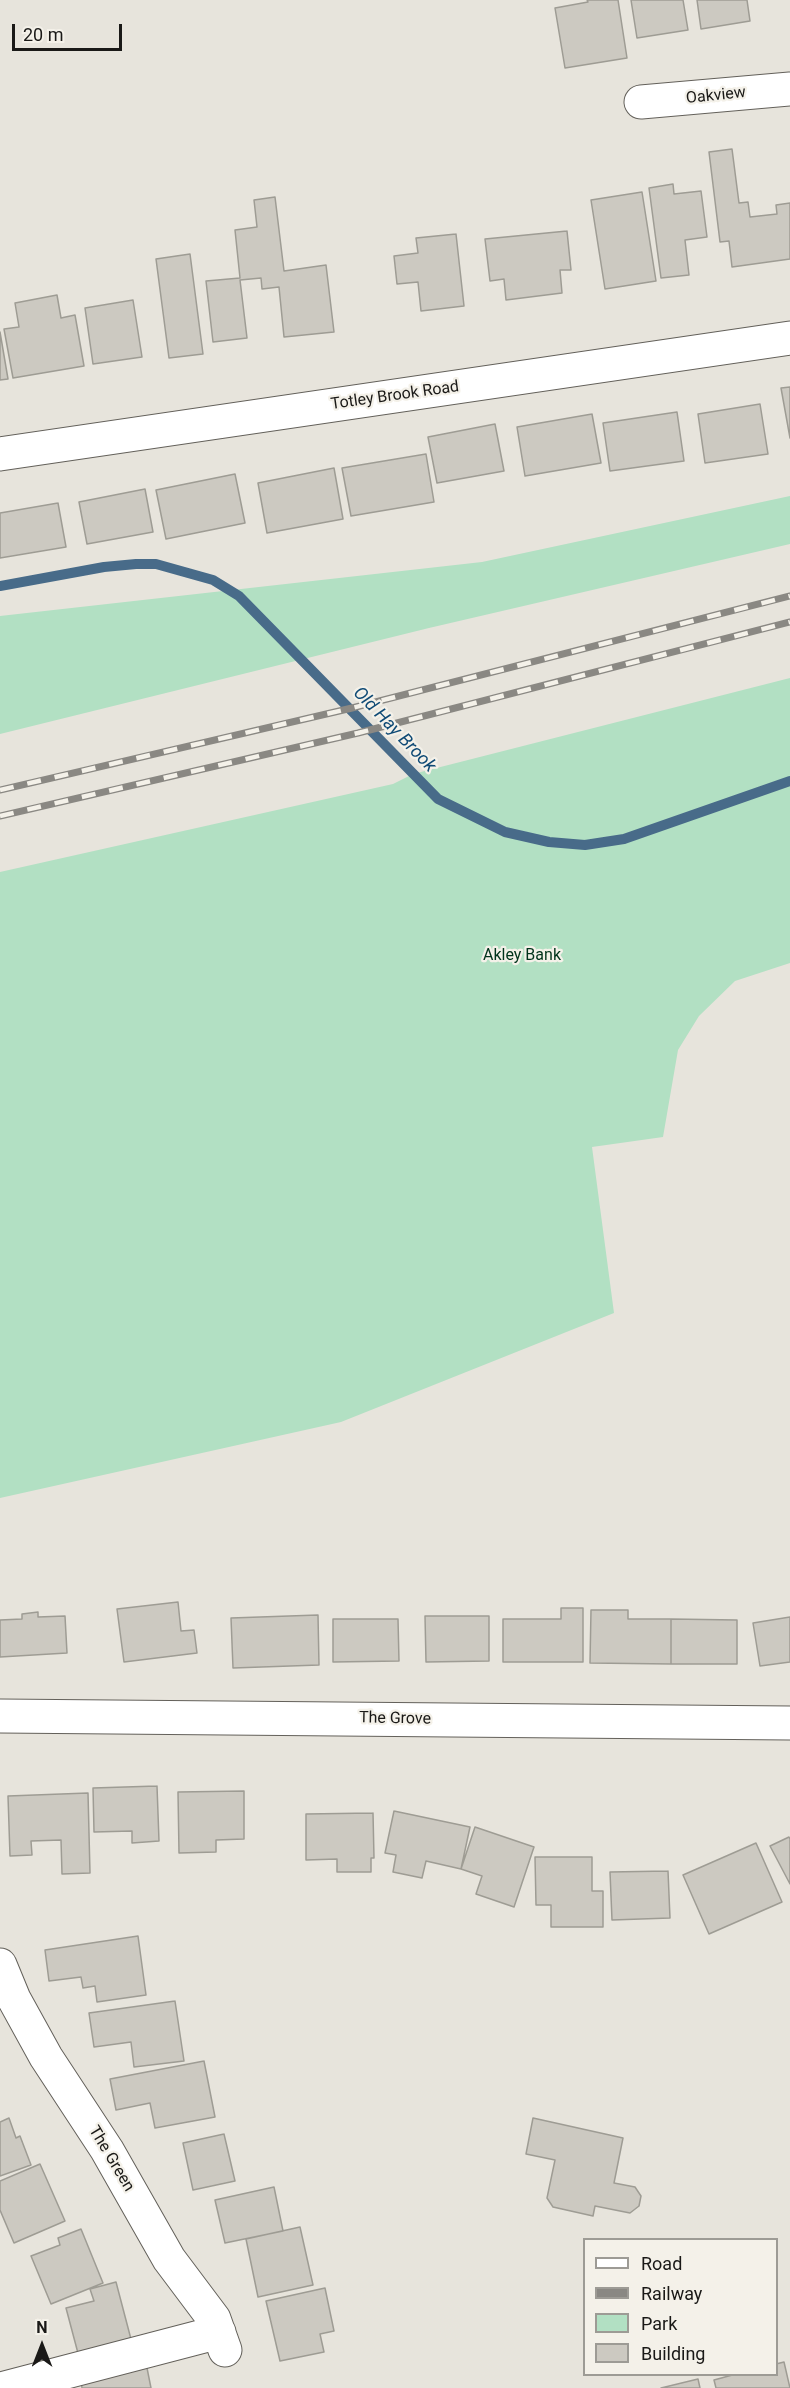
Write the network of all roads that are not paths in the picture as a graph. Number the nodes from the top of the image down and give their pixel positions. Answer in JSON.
{"nodes":[{"id":1,"x":790,"y":89,"type":"edge"},
{"id":2,"x":641,"y":102,"type":"dead end"},
{"id":3,"x":790,"y":338,"type":"edge"},
{"id":4,"x":0,"y":454,"type":"edge"},
{"id":5,"x":0,"y":1716,"type":"edge"},
{"id":6,"x":790,"y":1723,"type":"edge"},
{"id":7,"x":0,"y":1965,"type":"edge"},
{"id":8,"x":5,"y":2388,"type":"edge"}],
"edges":[{"from":1,"to":2,"type":"street","name":"Oakview"},
{"from":3,"to":4,"type":"street","name":"Totley Brook Road"},
{"from":5,"to":6,"type":"street","name":"The Grove"},
{"from":7,"to":8,"type":"street","name":"The Green"}]}
